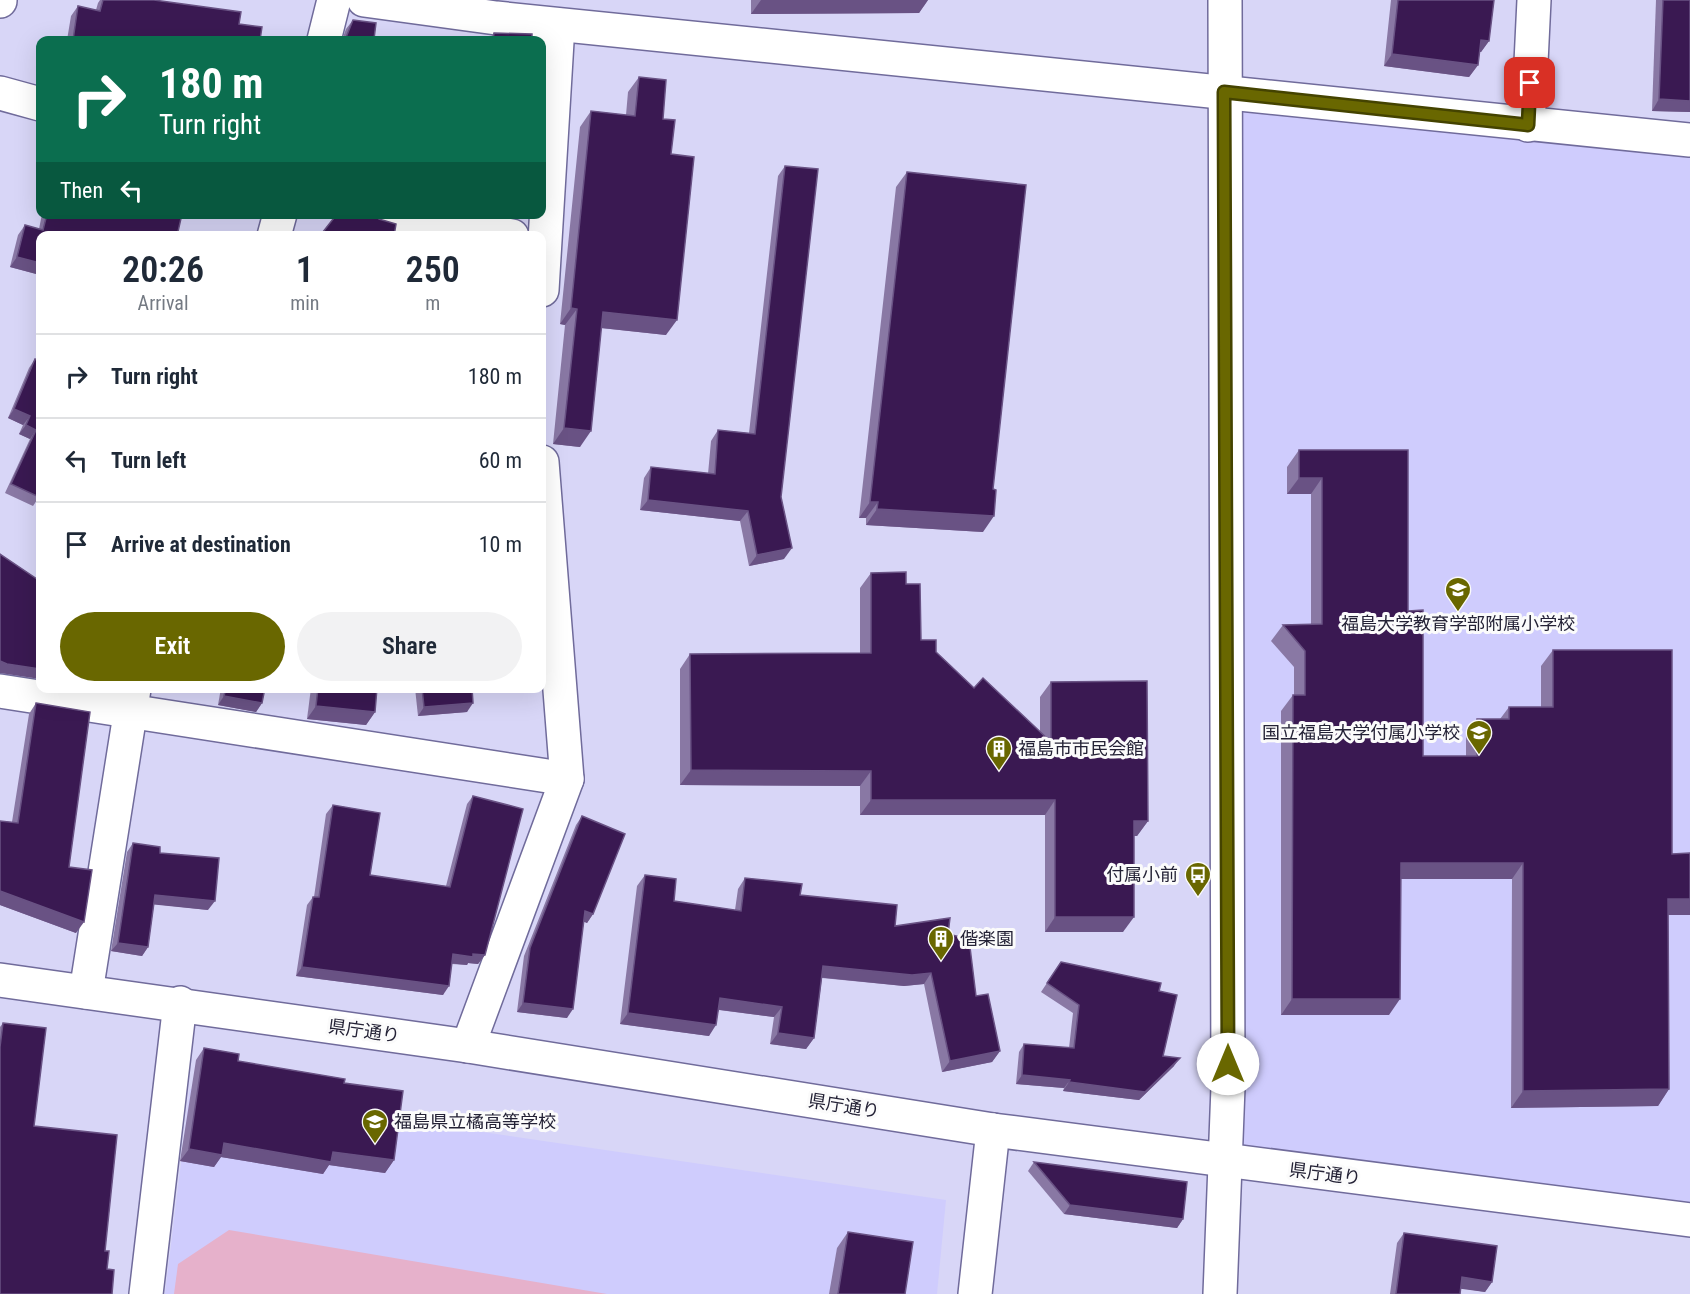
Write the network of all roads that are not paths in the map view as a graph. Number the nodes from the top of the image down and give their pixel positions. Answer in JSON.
{"nodes":[{"id":1,"x":334,"y":0,"type":"edge"},
{"id":2,"x":364,"y":0,"type":"edge"},
{"id":3,"x":1225,"y":0,"type":"edge"},
{"id":4,"x":1534,"y":0,"type":"edge"},
{"id":5,"x":497,"y":9,"type":"edge"},
{"id":6,"x":558,"y":25,"type":"junction"},
{"id":7,"x":325,"y":36,"type":"edge"},
{"id":8,"x":1224,"y":92,"type":"junction"},
{"id":9,"x":0,"y":93,"type":"edge"},
{"id":10,"x":36,"y":103,"type":"edge"},
{"id":11,"x":1528,"y":125,"type":"junction"},
{"id":12,"x":1690,"y":140,"type":"edge"},
{"id":13,"x":546,"y":198,"type":"edge"},
{"id":14,"x":414,"y":219,"type":"edge"},
{"id":15,"x":483,"y":231,"type":"edge"},
{"id":16,"x":546,"y":513,"type":"edge"},
{"id":17,"x":0,"y":691,"type":"edge"},
{"id":18,"x":131,"y":699,"type":"edge"},
{"id":19,"x":567,"y":779,"type":"junction"},
{"id":20,"x":0,"y":980,"type":"edge"},
{"id":21,"x":86,"y":992,"type":"junction"},
{"id":22,"x":180,"y":1003,"type":"junction"},
{"id":23,"x":468,"y":1046,"type":"junction"},
{"id":24,"x":993,"y":1130,"type":"junction"},
{"id":25,"x":1224,"y":1161,"type":"junction"},
{"id":26,"x":1690,"y":1220,"type":"edge"},
{"id":27,"x":146,"y":1294,"type":"edge"},
{"id":28,"x":975,"y":1294,"type":"edge"},
{"id":29,"x":1220,"y":1294,"type":"edge"}],
"edges":[{"from":1,"to":7,"type":"street"},
{"from":2,"to":5,"type":"street"},
{"from":3,"to":8,"type":"street"},
{"from":4,"to":11,"type":"street"},
{"from":5,"to":6,"type":"street"},
{"from":6,"to":8,"type":"street"},
{"from":6,"to":13,"type":"street"},
{"from":8,"to":11,"type":"street"},
{"from":8,"to":25,"type":"street"},
{"from":9,"to":10,"type":"street"},
{"from":11,"to":12,"type":"street"},
{"from":14,"to":15,"type":"street"},
{"from":16,"to":19,"type":"street"},
{"from":17,"to":18,"type":"street"},
{"from":18,"to":19,"type":"street"},
{"from":18,"to":21,"type":"street"},
{"from":19,"to":23,"type":"street"},
{"from":20,"to":21,"type":"street","name":"県庁通り"},
{"from":21,"to":22,"type":"street","name":"県庁通り"},
{"from":22,"to":23,"type":"street","name":"県庁通り"},
{"from":22,"to":27,"type":"street"},
{"from":23,"to":24,"type":"street","name":"県庁通り"},
{"from":24,"to":25,"type":"street","name":"県庁通り"},
{"from":24,"to":28,"type":"street"},
{"from":25,"to":26,"type":"street","name":"県庁通り"},
{"from":25,"to":29,"type":"street"}]}
